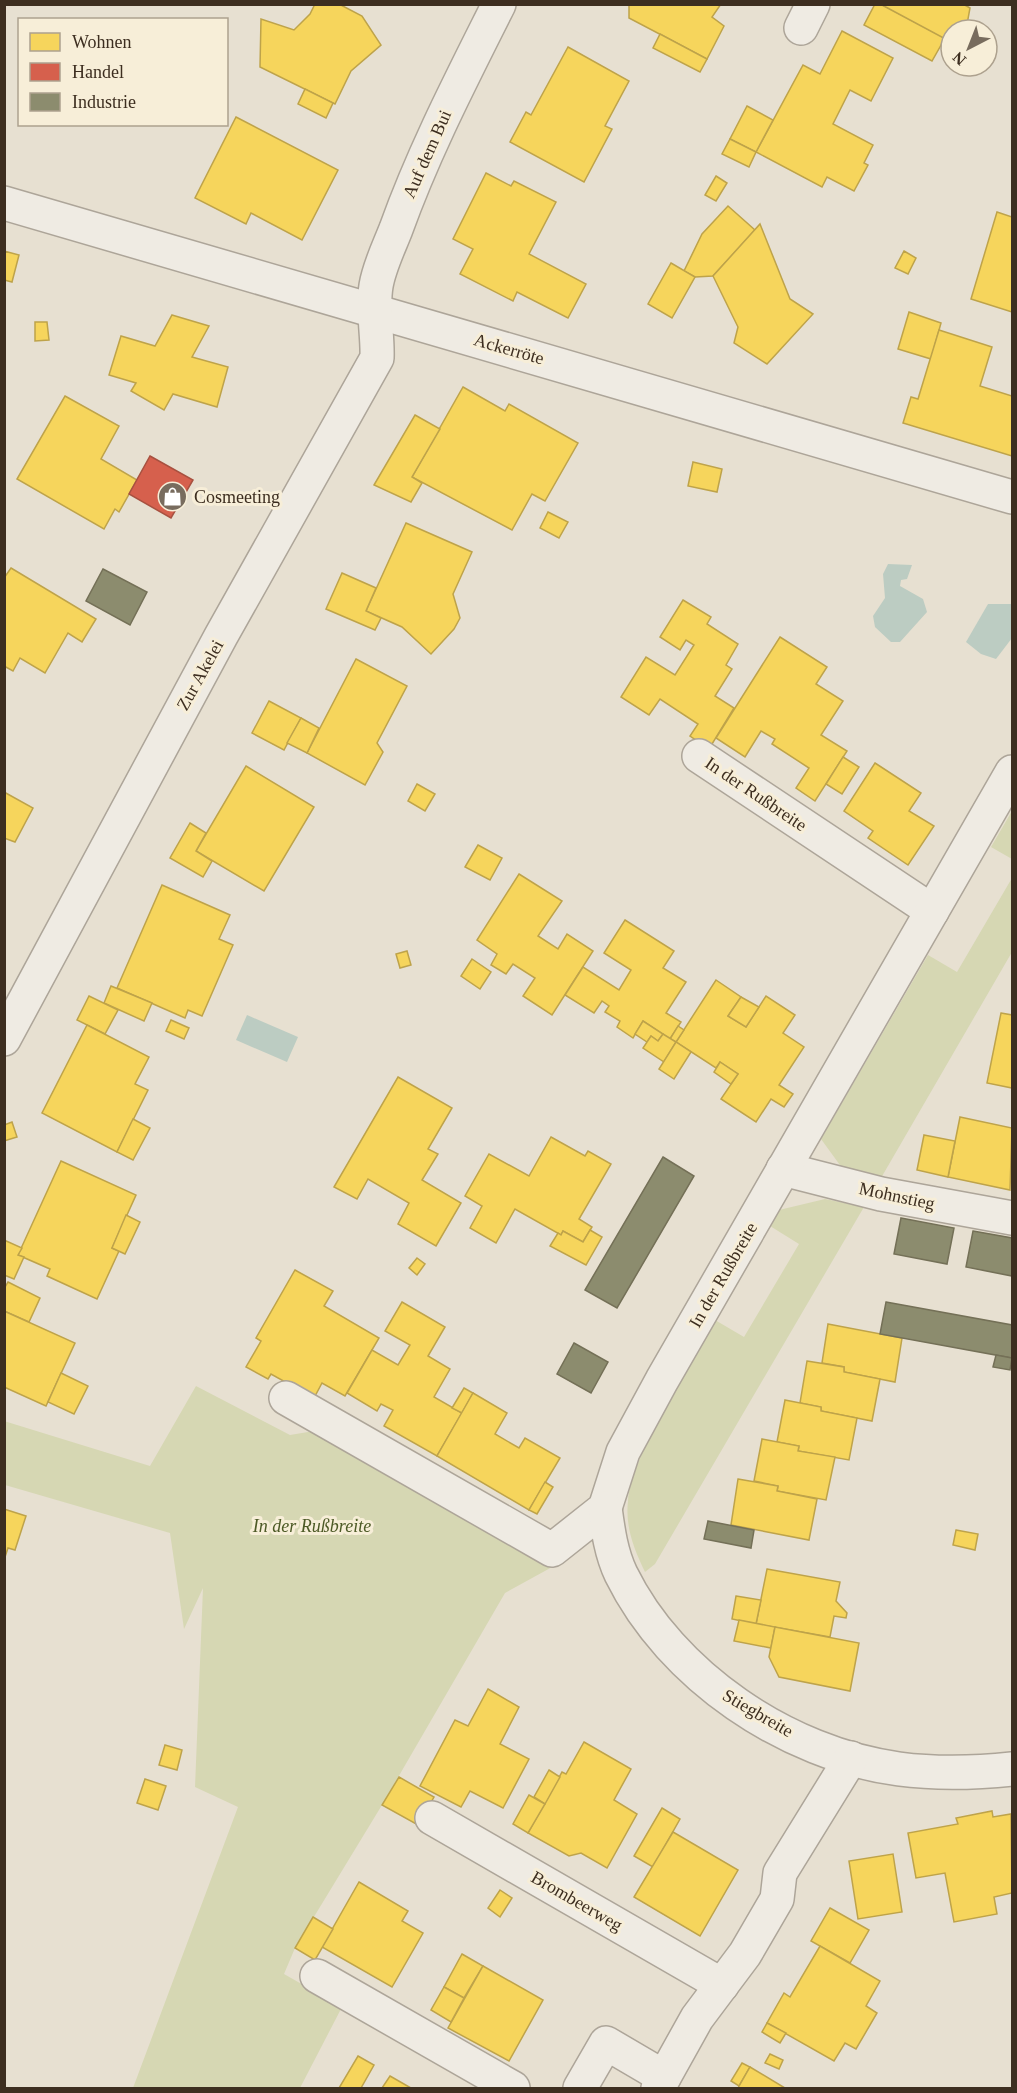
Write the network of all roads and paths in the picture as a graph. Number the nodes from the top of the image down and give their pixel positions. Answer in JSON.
{"nodes":[{"id":1,"x":499,"y":4,"type":"edge"},
{"id":2,"x":4,"y":203,"type":"edge"},
{"id":3,"x":373,"y":309,"type":"junction"},
{"id":4,"x":1012,"y":497,"type":"edge"},
{"id":5,"x":699,"y":756,"type":"dead end"},
{"id":6,"x":1012,"y":772,"type":"edge"},
{"id":7,"x":932,"y":911,"type":"junction"},
{"id":8,"x":4,"y":1039,"type":"edge"},
{"id":9,"x":783,"y":1169,"type":"junction"},
{"id":10,"x":1012,"y":1218,"type":"edge"},
{"id":11,"x":286,"y":1398,"type":"dead end"},
{"id":12,"x":605,"y":1508,"type":"junction"},
{"id":13,"x":851,"y":1758,"type":"junction"},
{"id":14,"x":1012,"y":1769,"type":"edge"},
{"id":15,"x":432,"y":1818,"type":"dead end"},
{"id":16,"x":316,"y":1976,"type":"dead end"},
{"id":17,"x":722,"y":1984,"type":"junction"},
{"id":18,"x":661,"y":2083,"type":"edge"},
{"id":19,"x":513,"y":2088,"type":"edge"},
{"id":20,"x":580,"y":2088,"type":"edge"}],
"edges":[{"from":1,"to":3,"type":"street","name":"Auf dem Bui"},
{"from":2,"to":3,"type":"street","name":"Ackerröte"},
{"from":3,"to":4,"type":"street","name":"Ackerröte"},
{"from":3,"to":8,"type":"street","name":"Zur Akelei"},
{"from":5,"to":7,"type":"street","name":"In der Rußbreite"},
{"from":6,"to":7,"type":"street","name":"In der Rußbreite"},
{"from":7,"to":9,"type":"street","name":"In der Rußbreite"},
{"from":9,"to":10,"type":"street","name":"Mohnstieg"},
{"from":9,"to":12,"type":"street","name":"In der Rußbreite"},
{"from":11,"to":12,"type":"street"},
{"from":12,"to":13,"type":"street","name":"Stiegbreite"},
{"from":13,"to":14,"type":"street","name":"Stiegbreite"},
{"from":13,"to":17,"type":"street"},
{"from":15,"to":17,"type":"street","name":"Brombeerweg"},
{"from":16,"to":19,"type":"street"},
{"from":17,"to":18,"type":"street"},
{"from":18,"to":20,"type":"street"}]}
